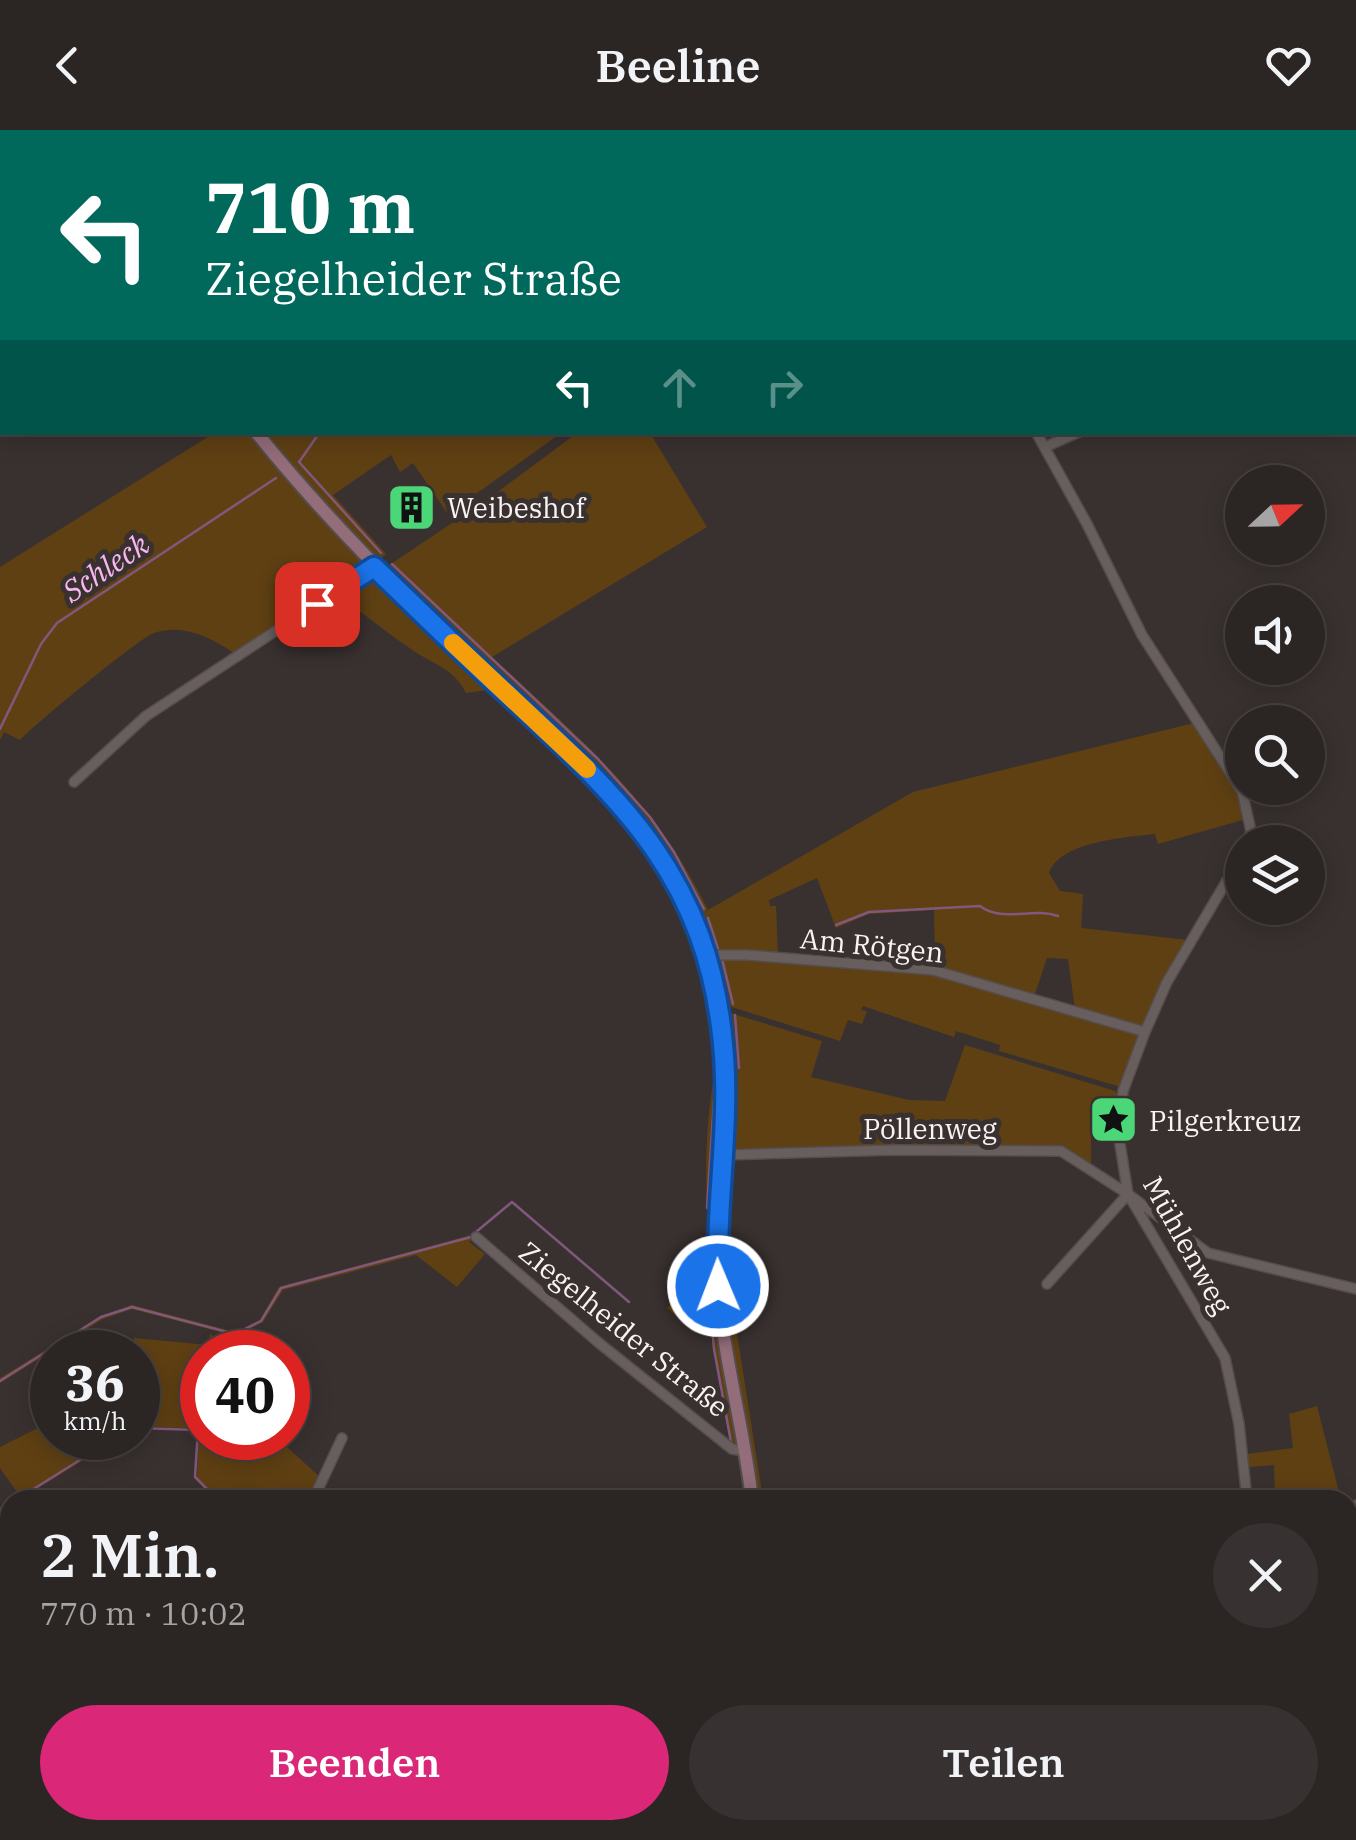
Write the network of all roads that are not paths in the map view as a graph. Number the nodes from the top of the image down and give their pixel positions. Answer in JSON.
{"nodes":[{"id":1,"x":258,"y":435,"type":"edge"},
{"id":2,"x":1038,"y":435,"type":"edge"},
{"id":3,"x":1072,"y":435,"type":"edge"},
{"id":4,"x":1045,"y":447,"type":"junction"},
{"id":5,"x":374,"y":567,"type":"junction"},
{"id":6,"x":74,"y":782,"type":"dead end"},
{"id":7,"x":1250,"y":825,"type":"edge"},
{"id":8,"x":1225,"y":884,"type":"edge"},
{"id":9,"x":706,"y":955,"type":"junction"},
{"id":10,"x":1145,"y":1032,"type":"junction"},
{"id":11,"x":721,"y":1154,"type":"junction"},
{"id":12,"x":1128,"y":1194,"type":"junction"},
{"id":13,"x":476,"y":1237,"type":"dead end"},
{"id":14,"x":1047,"y":1284,"type":"dead end"},
{"id":15,"x":1356,"y":1290,"type":"edge"},
{"id":16,"x":342,"y":1438,"type":"dead end"},
{"id":17,"x":744,"y":1451,"type":"junction"},
{"id":18,"x":319,"y":1490,"type":"edge"},
{"id":19,"x":751,"y":1490,"type":"edge"},
{"id":20,"x":1246,"y":1490,"type":"edge"}],
"edges":[{"from":1,"to":5,"type":"street","name":"Ziegelheider Straße"},
{"from":2,"to":4,"type":"street"},
{"from":3,"to":4,"type":"street"},
{"from":4,"to":7,"type":"street"},
{"from":5,"to":6,"type":"street"},
{"from":5,"to":9,"type":"street","name":"Ziegelheider Straße"},
{"from":8,"to":10,"type":"street","name":"Mühlenweg"},
{"from":9,"to":10,"type":"street","name":"Am Rötgen"},
{"from":9,"to":11,"type":"street","name":"Ziegelheider Straße"},
{"from":10,"to":12,"type":"street","name":"Mühlenweg"},
{"from":11,"to":12,"type":"street","name":"Pöllenweg"},
{"from":11,"to":17,"type":"street","name":"Ziegelheider Straße"},
{"from":12,"to":14,"type":"street"},
{"from":12,"to":15,"type":"street","name":"Pöllenweg"},
{"from":12,"to":20,"type":"street","name":"Mühlenweg"},
{"from":13,"to":17,"type":"street","name":"Ziegelheider Straße"},
{"from":16,"to":18,"type":"street"},
{"from":17,"to":19,"type":"street","name":"Ziegelheider Straße"}]}
